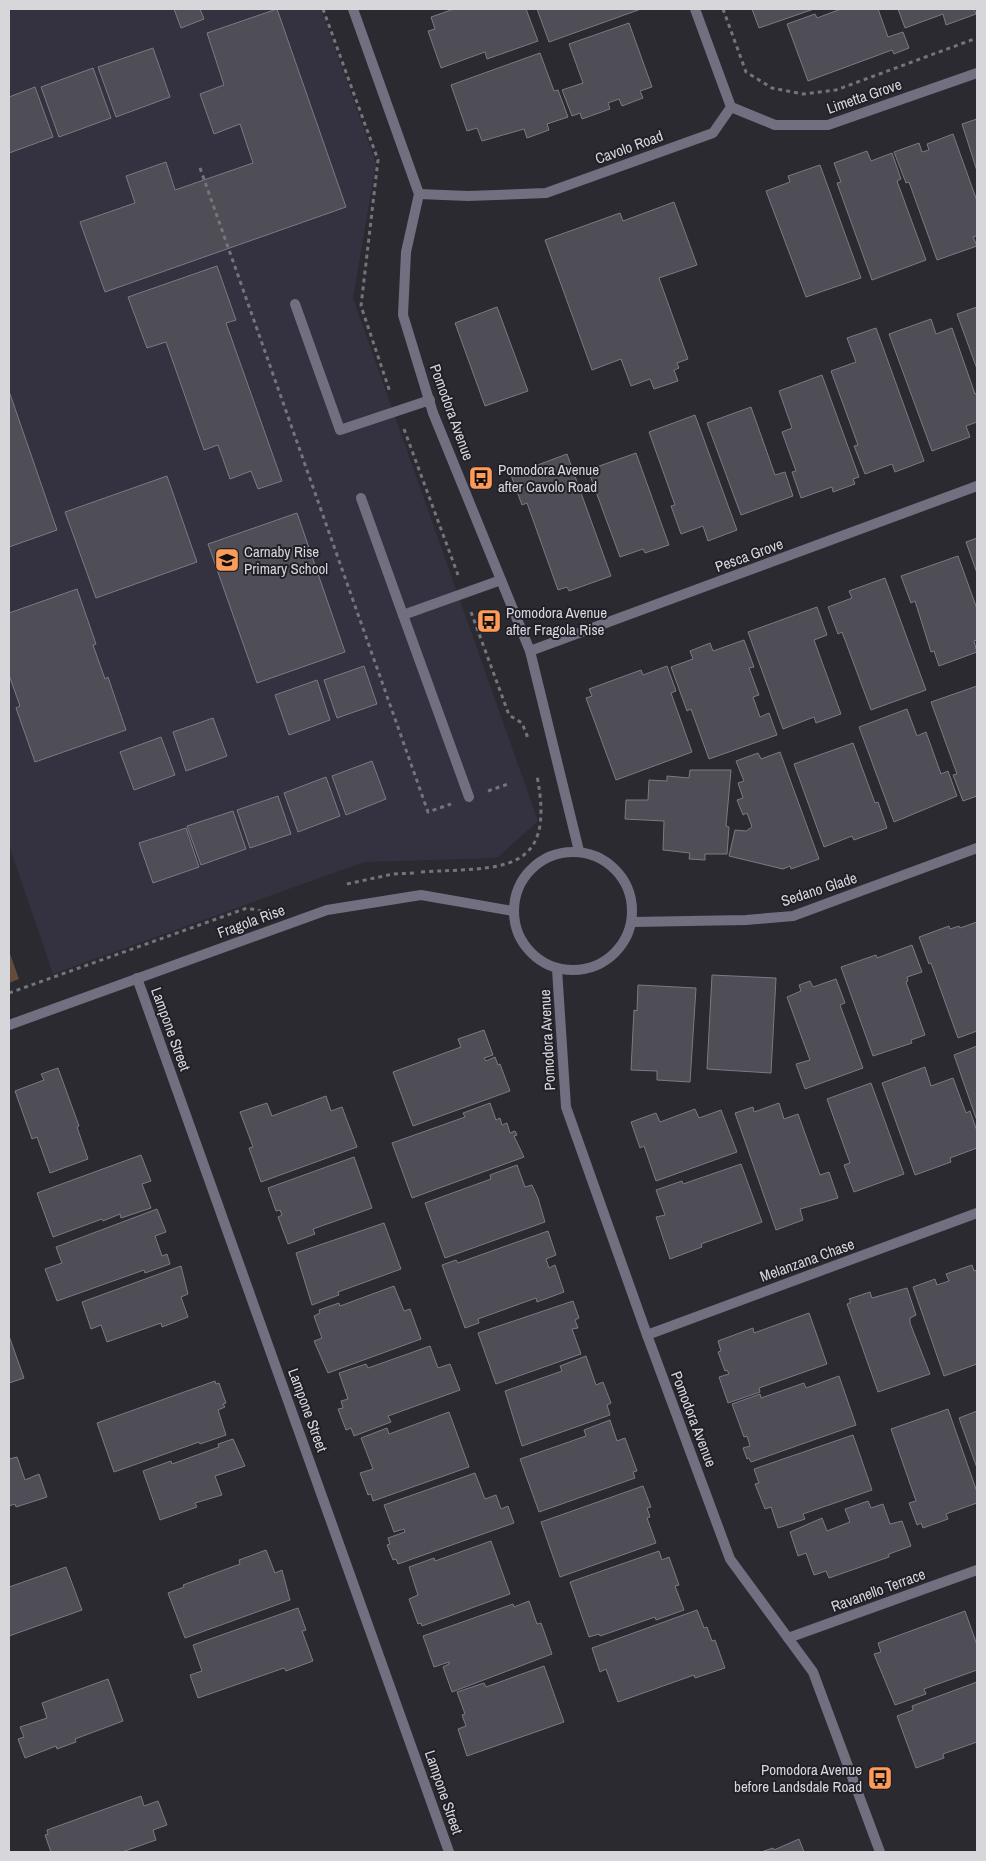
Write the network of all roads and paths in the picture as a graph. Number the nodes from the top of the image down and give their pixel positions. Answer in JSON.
{"nodes":[{"id":1,"x":323,"y":9,"type":"edge"},
{"id":2,"x":353,"y":9,"type":"edge"},
{"id":3,"x":695,"y":9,"type":"edge"},
{"id":4,"x":722,"y":9,"type":"edge"},
{"id":5,"x":977,"y":38,"type":"edge"},
{"id":6,"x":977,"y":72,"type":"edge"},
{"id":7,"x":731,"y":107,"type":"junction"},
{"id":8,"x":200,"y":168,"type":"dead end"},
{"id":9,"x":419,"y":194,"type":"junction"},
{"id":10,"x":295,"y":304,"type":"dead end"},
{"id":11,"x":391,"y":394,"type":"dead end"},
{"id":12,"x":430,"y":400,"type":"junction"},
{"id":13,"x":401,"y":420,"type":"dead end"},
{"id":14,"x":977,"y":486,"type":"edge"},
{"id":15,"x":360,"y":498,"type":"dead end"},
{"id":16,"x":502,"y":580,"type":"junction"},
{"id":17,"x":460,"y":582,"type":"dead end"},
{"id":18,"x":470,"y":609,"type":"dead end"},
{"id":19,"x":403,"y":615,"type":"junction"},
{"id":20,"x":530,"y":651,"type":"junction"},
{"id":21,"x":529,"y":740,"type":"dead end"},
{"id":22,"x":536,"y":770,"type":"dead end"},
{"id":23,"x":508,"y":784,"type":"dead end"},
{"id":24,"x":469,"y":798,"type":"junction"},
{"id":25,"x":977,"y":848,"type":"edge"},
{"id":26,"x":579,"y":851,"type":"junction"},
{"id":27,"x":342,"y":885,"type":"dead end"},
{"id":28,"x":263,"y":911,"type":"dead end"},
{"id":29,"x":513,"y":911,"type":"junction"},
{"id":30,"x":632,"y":922,"type":"junction"},
{"id":31,"x":557,"y":969,"type":"junction"},
{"id":32,"x":138,"y":978,"type":"junction"},
{"id":33,"x":9,"y":993,"type":"edge"},
{"id":34,"x":9,"y":1025,"type":"edge"},
{"id":35,"x":977,"y":1213,"type":"edge"},
{"id":36,"x":646,"y":1335,"type":"junction"},
{"id":37,"x":977,"y":1570,"type":"edge"},
{"id":38,"x":788,"y":1638,"type":"junction"},
{"id":39,"x":450,"y":1852,"type":"edge"},
{"id":40,"x":880,"y":1852,"type":"edge"}],
"edges":[{"from":1,"to":11,"type":"path"},
{"from":2,"to":9,"type":"street"},
{"from":3,"to":7,"type":"street"},
{"from":4,"to":5,"type":"path"},
{"from":6,"to":7,"type":"street","name":"Limetta Grove"},
{"from":7,"to":9,"type":"street","name":"Cavolo Road"},
{"from":8,"to":24,"type":"path"},
{"from":9,"to":12,"type":"street","name":"Pomodora Avenue"},
{"from":10,"to":12,"type":"street"},
{"from":12,"to":16,"type":"street","name":"Pomodora Avenue"},
{"from":13,"to":17,"type":"path"},
{"from":14,"to":20,"type":"street","name":"Pesca Grove"},
{"from":15,"to":19,"type":"street"},
{"from":16,"to":19,"type":"street"},
{"from":16,"to":20,"type":"street","name":"Pomodora Avenue"},
{"from":18,"to":21,"type":"path"},
{"from":19,"to":24,"type":"street"},
{"from":20,"to":26,"type":"street","name":"Pomodora Avenue"},
{"from":22,"to":27,"type":"path"},
{"from":23,"to":24,"type":"path"},
{"from":25,"to":30,"type":"street","name":"Sedano Glade"},
{"from":26,"to":29,"type":"street"},
{"from":26,"to":30,"type":"street"},
{"from":28,"to":33,"type":"path"},
{"from":29,"to":31,"type":"street"},
{"from":29,"to":32,"type":"street","name":"Fragola Rise"},
{"from":30,"to":31,"type":"street"},
{"from":31,"to":36,"type":"street","name":"Pomodora Avenue"},
{"from":32,"to":34,"type":"street","name":"Fragola Rise"},
{"from":32,"to":39,"type":"street","name":"Lampone Street"},
{"from":35,"to":36,"type":"street","name":"Melanzana Chase"},
{"from":36,"to":38,"type":"street","name":"Pomodora Avenue"},
{"from":37,"to":38,"type":"street","name":"Ravanello Terrace"},
{"from":38,"to":40,"type":"street","name":"Pomodora Avenue"}]}
